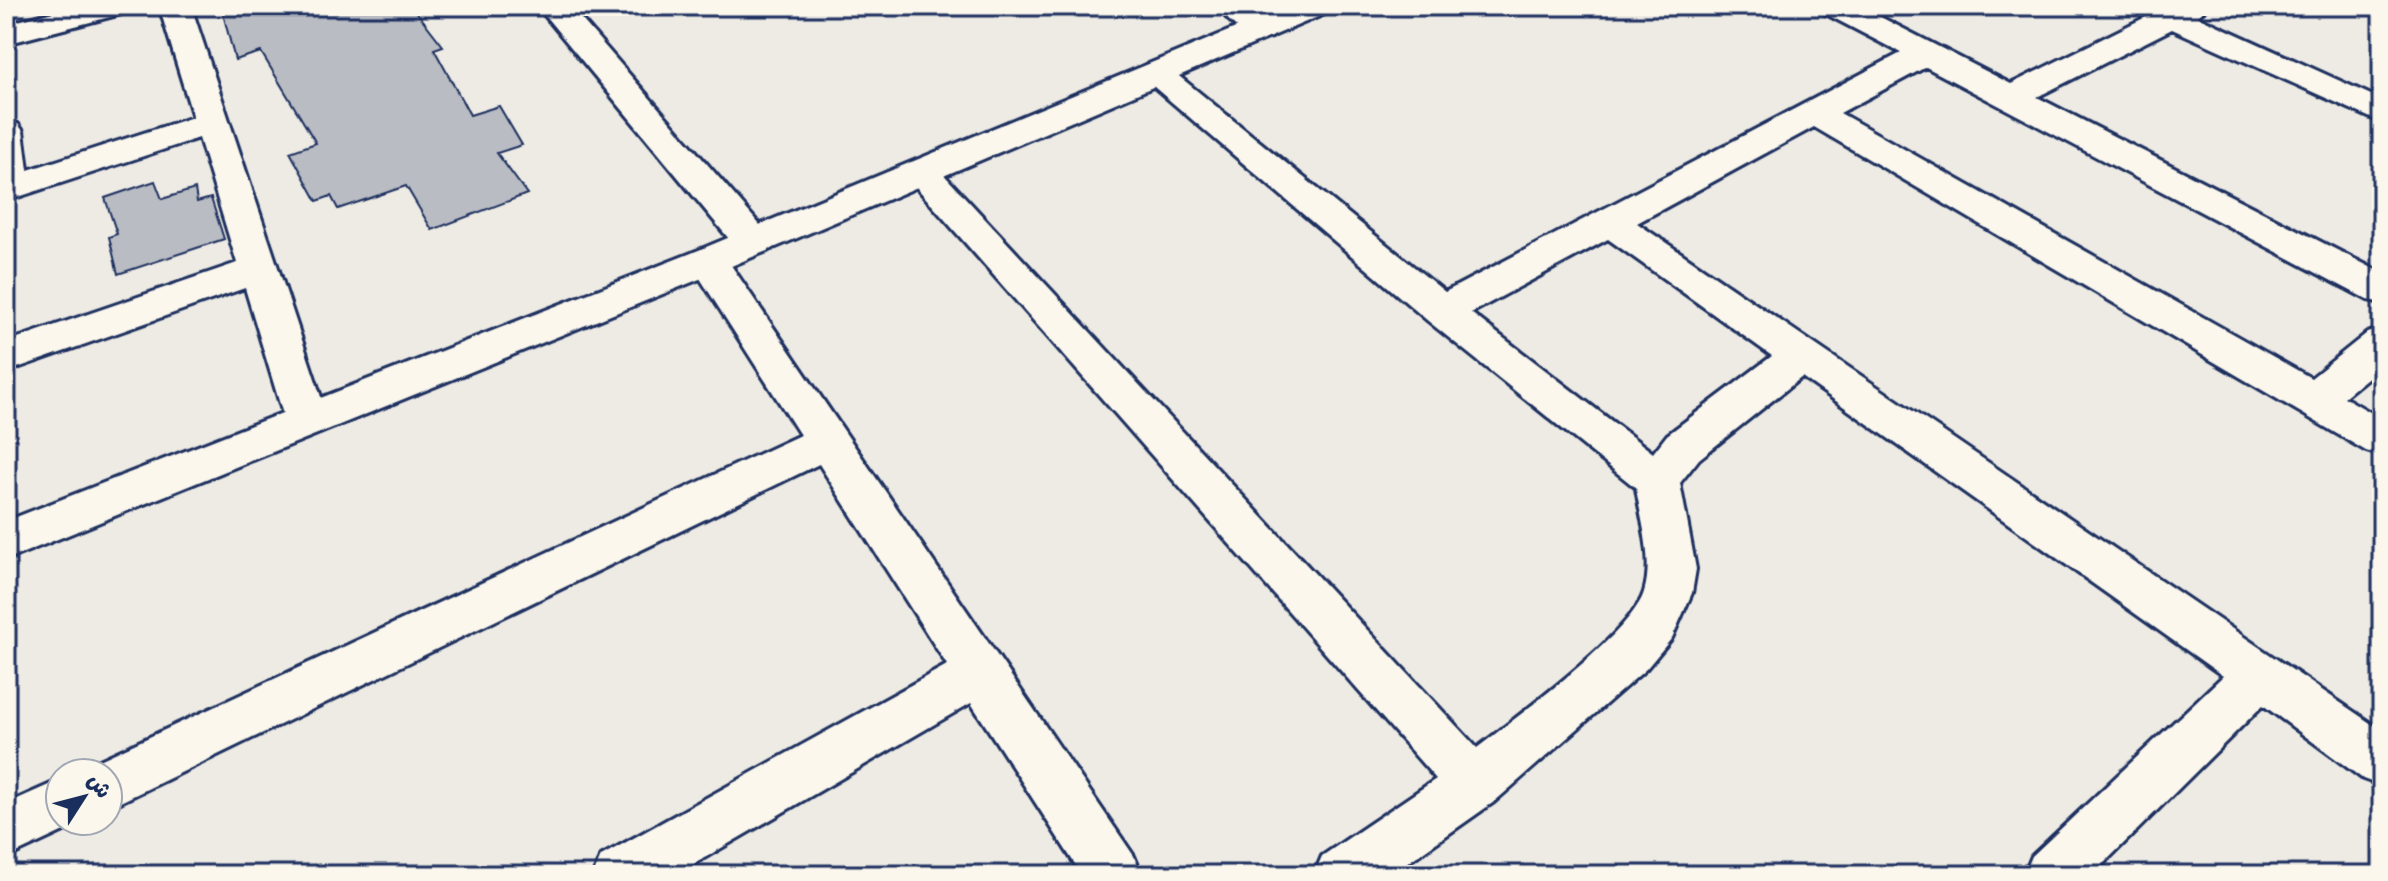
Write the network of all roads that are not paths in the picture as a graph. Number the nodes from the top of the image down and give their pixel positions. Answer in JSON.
{"nodes":[{"id":1,"x":114,"y":6,"type":"edge"},
{"id":2,"x":175,"y":6,"type":"edge"},
{"id":3,"x":553,"y":6,"type":"edge"},
{"id":4,"x":1316,"y":6,"type":"edge"},
{"id":5,"x":1835,"y":6,"type":"edge"},
{"id":6,"x":2182,"y":12,"type":"edge"},
{"id":7,"x":1247,"y":18,"type":"edge"},
{"id":8,"x":6,"y":34,"type":"edge"},
{"id":9,"x":1927,"y":53,"type":"junction"},
{"id":10,"x":1157,"y":75,"type":"junction"},
{"id":11,"x":2012,"y":96,"type":"junction"},
{"id":12,"x":2382,"y":113,"type":"edge"},
{"id":13,"x":1816,"y":114,"type":"junction"},
{"id":14,"x":214,"y":122,"type":"junction"},
{"id":15,"x":6,"y":131,"type":"edge"},
{"id":16,"x":921,"y":172,"type":"junction"},
{"id":17,"x":8,"y":188,"type":"edge"},
{"id":18,"x":1609,"y":222,"type":"junction"},
{"id":19,"x":753,"y":242,"type":"junction"},
{"id":20,"x":708,"y":261,"type":"junction"},
{"id":21,"x":260,"y":269,"type":"junction"},
{"id":22,"x":2382,"y":290,"type":"edge"},
{"id":23,"x":1442,"y":311,"type":"junction"},
{"id":24,"x":2382,"y":343,"type":"edge"},
{"id":25,"x":6,"y":357,"type":"edge"},
{"id":26,"x":1800,"y":357,"type":"junction"},
{"id":27,"x":2314,"y":399,"type":"junction"},
{"id":28,"x":307,"y":421,"type":"junction"},
{"id":29,"x":2382,"y":439,"type":"edge"},
{"id":30,"x":827,"y":441,"type":"junction"},
{"id":31,"x":1657,"y":480,"type":"junction"},
{"id":32,"x":6,"y":541,"type":"edge"},
{"id":33,"x":978,"y":673,"type":"junction"},
{"id":34,"x":2260,"y":674,"type":"junction"},
{"id":35,"x":2382,"y":762,"type":"edge"},
{"id":36,"x":124,"y":775,"type":"edge"},
{"id":37,"x":1475,"y":784,"type":"junction"},
{"id":38,"x":44,"y":814,"type":"edge"},
{"id":39,"x":6,"y":832,"type":"edge"},
{"id":40,"x":688,"y":858,"type":"edge"},
{"id":41,"x":621,"y":875,"type":"edge"},
{"id":42,"x":1114,"y":875,"type":"edge"},
{"id":43,"x":1342,"y":875,"type":"edge"},
{"id":44,"x":2052,"y":875,"type":"edge"}],
"edges":[{"from":1,"to":8,"type":"street"},
{"from":2,"to":14,"type":"street"},
{"from":3,"to":19,"type":"street"},
{"from":4,"to":7,"type":"street"},
{"from":5,"to":9,"type":"street"},
{"from":6,"to":11,"type":"street"},
{"from":6,"to":12,"type":"street"},
{"from":7,"to":10,"type":"street"},
{"from":9,"to":11,"type":"street"},
{"from":9,"to":13,"type":"street"},
{"from":10,"to":16,"type":"street"},
{"from":10,"to":23,"type":"street"},
{"from":11,"to":22,"type":"street"},
{"from":13,"to":18,"type":"street"},
{"from":13,"to":27,"type":"street"},
{"from":14,"to":17,"type":"street"},
{"from":14,"to":21,"type":"street"},
{"from":15,"to":17,"type":"street"},
{"from":16,"to":19,"type":"street"},
{"from":16,"to":37,"type":"street"},
{"from":18,"to":23,"type":"street"},
{"from":18,"to":26,"type":"street"},
{"from":19,"to":20,"type":"street"},
{"from":20,"to":28,"type":"street"},
{"from":20,"to":30,"type":"street"},
{"from":21,"to":25,"type":"street"},
{"from":21,"to":28,"type":"street"},
{"from":23,"to":31,"type":"street"},
{"from":24,"to":27,"type":"street"},
{"from":26,"to":31,"type":"street"},
{"from":26,"to":34,"type":"street"},
{"from":27,"to":29,"type":"street"},
{"from":28,"to":32,"type":"street"},
{"from":30,"to":33,"type":"street"},
{"from":30,"to":36,"type":"street"},
{"from":31,"to":37,"type":"street"},
{"from":33,"to":40,"type":"street"},
{"from":33,"to":42,"type":"street"},
{"from":34,"to":35,"type":"street"},
{"from":34,"to":44,"type":"street"},
{"from":37,"to":43,"type":"street"},
{"from":38,"to":39,"type":"street"},
{"from":40,"to":41,"type":"street"}]}
